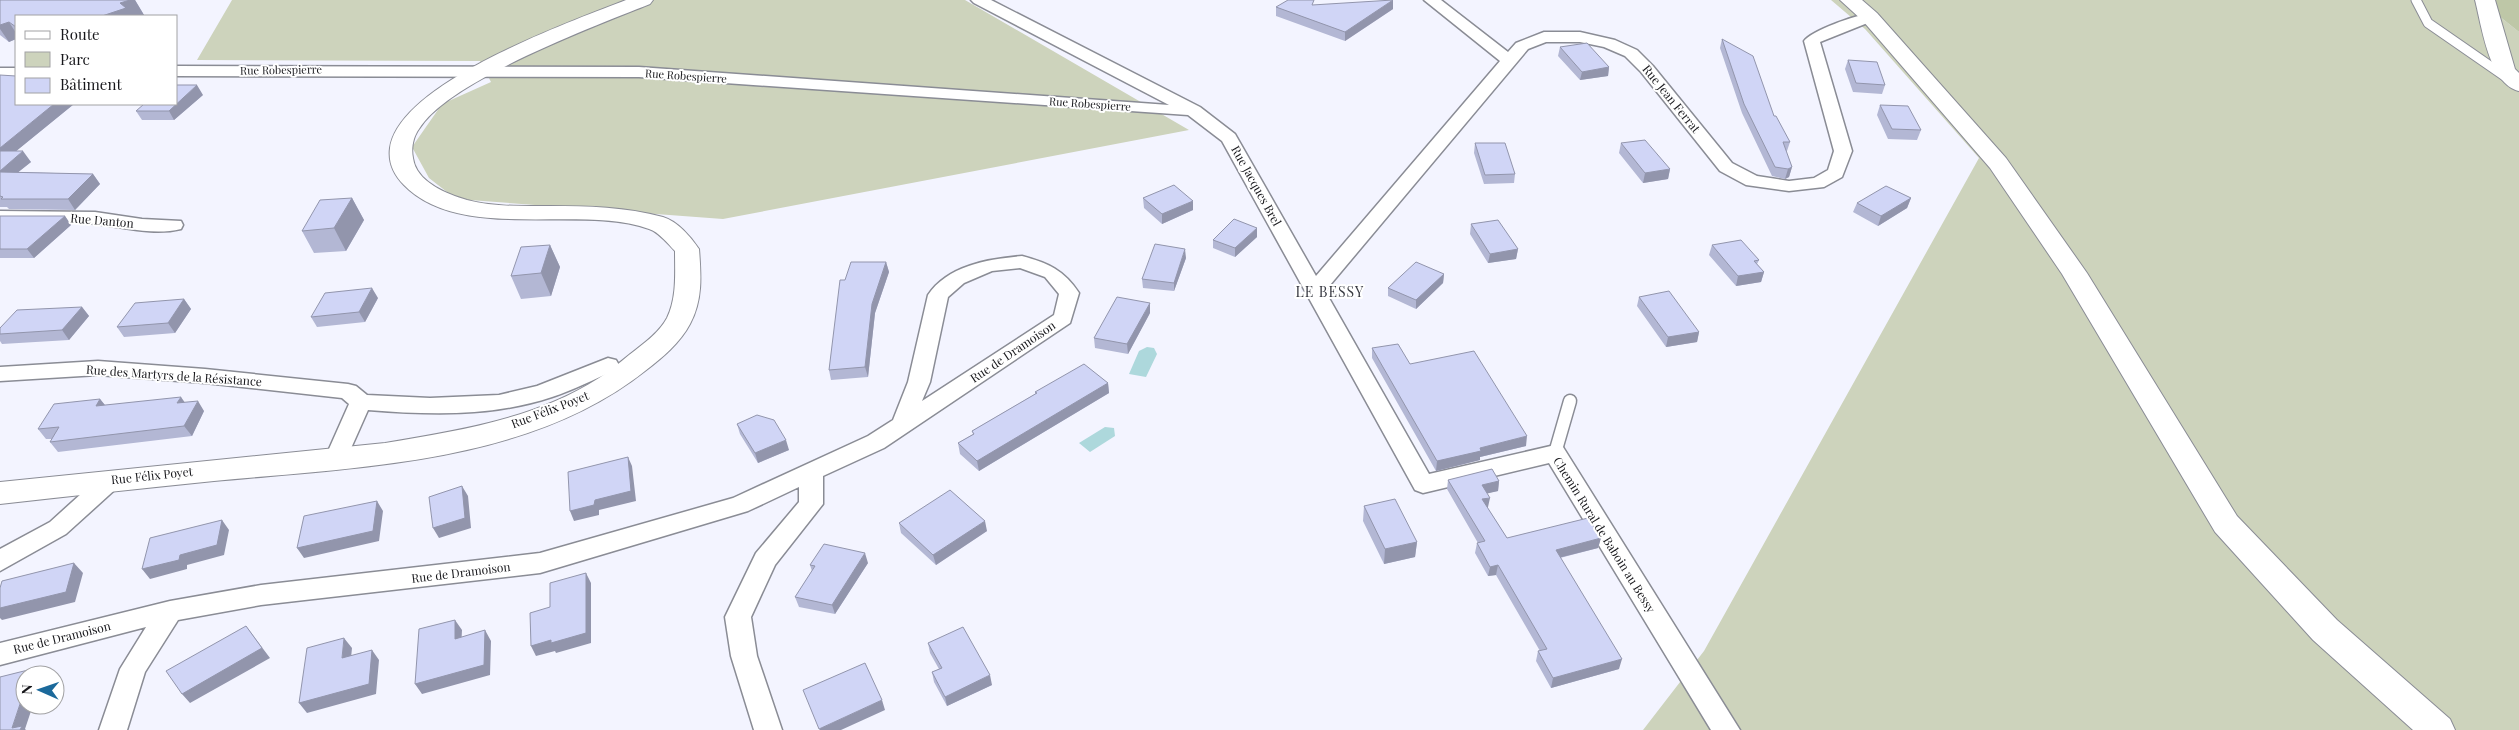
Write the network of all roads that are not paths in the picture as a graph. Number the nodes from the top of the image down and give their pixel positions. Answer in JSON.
{"nodes":[{"id":1,"x":643,"y":0,"type":"edge"},
{"id":2,"x":979,"y":0,"type":"edge"},
{"id":3,"x":1432,"y":0,"type":"edge"},
{"id":4,"x":2416,"y":0,"type":"edge"},
{"id":5,"x":2485,"y":0,"type":"edge"},
{"id":6,"x":1860,"y":8,"type":"edge"},
{"id":7,"x":1510,"y":60,"type":"junction"},
{"id":8,"x":178,"y":71,"type":"edge"},
{"id":9,"x":482,"y":72,"type":"junction"},
{"id":10,"x":0,"y":73,"type":"edge"},
{"id":11,"x":15,"y":73,"type":"edge"},
{"id":12,"x":2519,"y":86,"type":"edge"},
{"id":13,"x":1194,"y":111,"type":"junction"},
{"id":14,"x":0,"y":218,"type":"edge"},
{"id":15,"x":174,"y":225,"type":"dead end"},
{"id":16,"x":1314,"y":291,"type":"junction"},
{"id":17,"x":608,"y":365,"type":"dead end"},
{"id":18,"x":0,"y":374,"type":"edge"},
{"id":19,"x":354,"y":397,"type":"junction"},
{"id":20,"x":1570,"y":401,"type":"dead end"},
{"id":21,"x":902,"y":425,"type":"junction"},
{"id":22,"x":1555,"y":453,"type":"junction"},
{"id":23,"x":336,"y":458,"type":"junction"},
{"id":24,"x":811,"y":472,"type":"junction"},
{"id":25,"x":111,"y":480,"type":"junction"},
{"id":26,"x":1423,"y":484,"type":"joint"},
{"id":27,"x":0,"y":493,"type":"edge"},
{"id":28,"x":0,"y":561,"type":"edge"},
{"id":29,"x":170,"y":611,"type":"junction"},
{"id":30,"x":0,"y":654,"type":"edge"},
{"id":31,"x":112,"y":730,"type":"edge"},
{"id":32,"x":768,"y":730,"type":"edge"},
{"id":33,"x":1726,"y":730,"type":"edge"},
{"id":34,"x":2436,"y":730,"type":"edge"}],
"edges":[{"from":1,"to":9,"type":"street","name":"Rue Félix Poyet"},
{"from":2,"to":13,"type":"street","name":"Rue Jacques Brel"},
{"from":3,"to":7,"type":"street"},
{"from":4,"to":12,"type":"lane"},
{"from":5,"to":12,"type":"street"},
{"from":6,"to":7,"type":"street","name":"Rue Jean Ferrat"},
{"from":6,"to":34,"type":"street"},
{"from":7,"to":16,"type":"street","name":"Rue Jean Ferrat"},
{"from":8,"to":9,"type":"street","name":"Rue Robespierre"},
{"from":9,"to":13,"type":"street","name":"Rue Robespierre"},
{"from":9,"to":23,"type":"street","name":"Rue Félix Poyet"},
{"from":10,"to":11,"type":"street"},
{"from":13,"to":16,"type":"street","name":"Rue Jacques Brel"},
{"from":14,"to":15,"type":"street","name":"Rue Danton"},
{"from":16,"to":26,"type":"street","name":"Rue Jacques Brel"},
{"from":17,"to":19,"type":"street","name":"Rue des Martyrs de la Résistance"},
{"from":18,"to":19,"type":"street","name":"Rue des Martyrs de la Résistance"},
{"from":19,"to":23,"type":"street"},
{"from":20,"to":22,"type":"lane"},
{"from":21,"to":21,"type":"street","name":"Rue de Dramoison"},
{"from":21,"to":24,"type":"street","name":"Rue de Dramoison"},
{"from":22,"to":26,"type":"street","name":"Chemin Rural de Baboin au Bessy"},
{"from":22,"to":33,"type":"street","name":"Chemin Rural de Baboin au Bessy"},
{"from":23,"to":25,"type":"street","name":"Rue Félix Poyet"},
{"from":24,"to":29,"type":"street","name":"Rue de Dramoison"},
{"from":24,"to":32,"type":"street"},
{"from":25,"to":27,"type":"street","name":"Rue Félix Poyet"},
{"from":25,"to":28,"type":"street"},
{"from":29,"to":30,"type":"street","name":"Rue de Dramoison"},
{"from":29,"to":31,"type":"street"}]}
